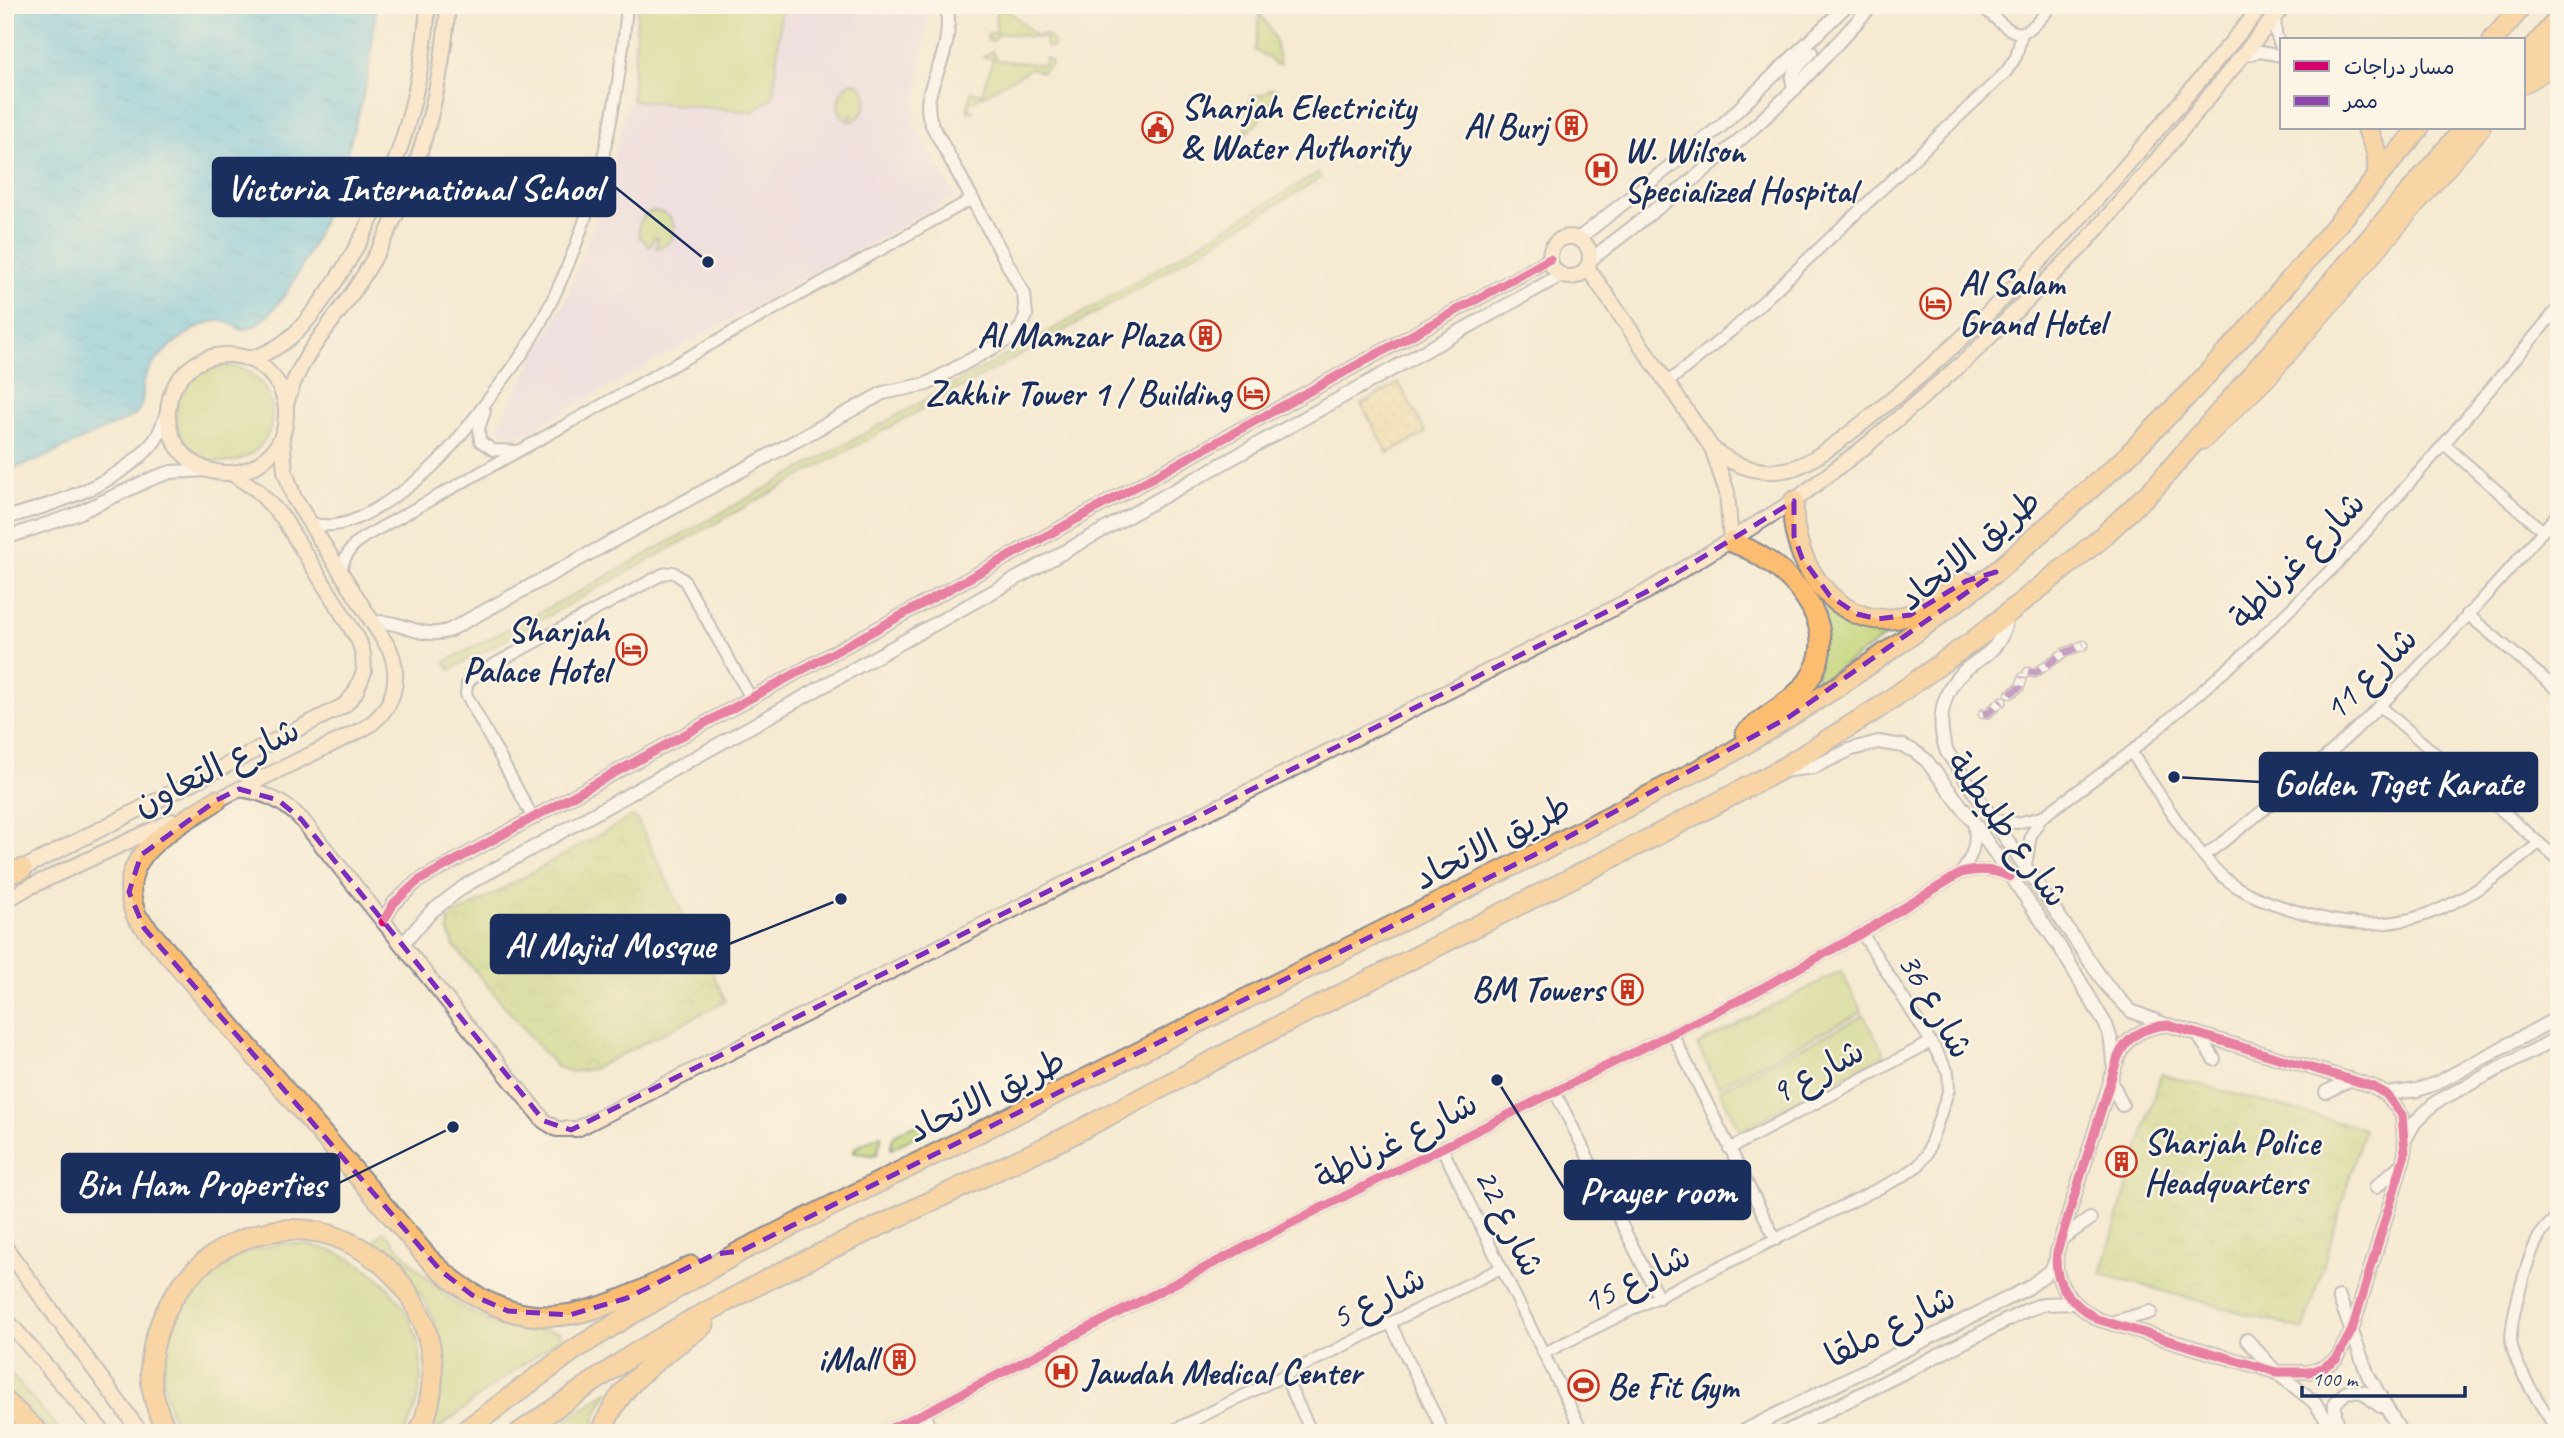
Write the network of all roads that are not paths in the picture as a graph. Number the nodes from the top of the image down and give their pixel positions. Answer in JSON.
{"nodes":[{"id":1,"x":428,"y":5,"type":"edge"},
{"id":2,"x":448,"y":5,"type":"edge"},
{"id":3,"x":627,"y":5,"type":"edge"},
{"id":4,"x":947,"y":5,"type":"edge"},
{"id":5,"x":1847,"y":5,"type":"edge"},
{"id":6,"x":1872,"y":5,"type":"edge"},
{"id":7,"x":1980,"y":5,"type":"edge"},
{"id":8,"x":2052,"y":5,"type":"edge"},
{"id":9,"x":2263,"y":5,"type":"edge"},
{"id":10,"x":2523,"y":5,"type":"edge"},
{"id":11,"x":2280,"y":11,"type":"edge"},
{"id":12,"x":2559,"y":18,"type":"edge"},
{"id":13,"x":2022,"y":33,"type":"junction"},
{"id":14,"x":2559,"y":37,"type":"edge"},
{"id":15,"x":2495,"y":38,"type":"edge"},
{"id":16,"x":1812,"y":41,"type":"junction"},
{"id":17,"x":2280,"y":47,"type":"edge"},
{"id":18,"x":2280,"y":53,"type":"edge"},
{"id":19,"x":2242,"y":56,"type":"junction"},
{"id":20,"x":2526,"y":57,"type":"edge"},
{"id":21,"x":2559,"y":58,"type":"edge"},
{"id":22,"x":2526,"y":76,"type":"edge"},
{"id":23,"x":2526,"y":84,"type":"edge"},
{"id":24,"x":1795,"y":89,"type":"junction"},
{"id":25,"x":2367,"y":130,"type":"edge"},
{"id":26,"x":2417,"y":130,"type":"edge"},
{"id":27,"x":2463,"y":130,"type":"edge"},
{"id":28,"x":2480,"y":130,"type":"edge"},
{"id":29,"x":2378,"y":176,"type":"junction"},
{"id":30,"x":972,"y":199,"type":"junction"},
{"id":31,"x":1578,"y":239,"type":"junction"},
{"id":32,"x":1550,"y":260,"type":"junction"},
{"id":33,"x":1589,"y":263,"type":"junction"},
{"id":34,"x":1561,"y":275,"type":"junction"},
{"id":35,"x":2559,"y":307,"type":"edge"},
{"id":36,"x":248,"y":359,"type":"junction"},
{"id":37,"x":1667,"y":383,"type":"junction"},
{"id":38,"x":492,"y":396,"type":"junction"},
{"id":39,"x":286,"y":405,"type":"junction"},
{"id":40,"x":168,"y":408,"type":"junction"},
{"id":41,"x":282,"y":437,"type":"junction"},
{"id":42,"x":458,"y":442,"type":"junction"},
{"id":43,"x":484,"y":444,"type":"junction"},
{"id":44,"x":2444,"y":444,"type":"junction"},
{"id":45,"x":1712,"y":448,"type":"junction"},
{"id":46,"x":523,"y":450,"type":"junction"},
{"id":47,"x":2182,"y":458,"type":"junction"},
{"id":48,"x":208,"y":470,"type":"junction"},
{"id":49,"x":485,"y":470,"type":"junction"},
{"id":50,"x":232,"y":473,"type":"junction"},
{"id":51,"x":1794,"y":502,"type":"junction"},
{"id":52,"x":2559,"y":512,"type":"edge"},
{"id":53,"x":5,"y":518,"type":"edge"},
{"id":54,"x":308,"y":522,"type":"junction"},
{"id":55,"x":2543,"y":531,"type":"junction"},
{"id":56,"x":5,"y":538,"type":"edge"},
{"id":57,"x":1731,"y":542,"type":"junction"},
{"id":58,"x":1996,"y":572,"type":"junction"},
{"id":59,"x":341,"y":573,"type":"junction"},
{"id":60,"x":2467,"y":614,"type":"junction"},
{"id":61,"x":2007,"y":615,"type":"junction"},
{"id":62,"x":373,"y":623,"type":"junction"},
{"id":63,"x":386,"y":644,"type":"junction"},
{"id":64,"x":2084,"y":645,"type":"dead end"},
{"id":65,"x":363,"y":654,"type":"junction"},
{"id":66,"x":2559,"y":691,"type":"edge"},
{"id":67,"x":2010,"y":694,"type":"dead end"},
{"id":68,"x":751,"y":698,"type":"junction"},
{"id":69,"x":2002,"y":701,"type":"dead end"},
{"id":70,"x":2380,"y":706,"type":"junction"},
{"id":71,"x":1983,"y":714,"type":"dead end"},
{"id":72,"x":2131,"y":752,"type":"junction"},
{"id":73,"x":1729,"y":754,"type":"junction"},
{"id":74,"x":1778,"y":771,"type":"junction"},
{"id":75,"x":1961,"y":774,"type":"junction"},
{"id":76,"x":1940,"y":778,"type":"junction"},
{"id":77,"x":239,"y":789,"type":"junction"},
{"id":78,"x":217,"y":800,"type":"junction"},
{"id":79,"x":2042,"y":817,"type":"junction"},
{"id":80,"x":533,"y":818,"type":"junction"},
{"id":81,"x":1972,"y":820,"type":"junction"},
{"id":82,"x":1996,"y":820,"type":"junction"},
{"id":83,"x":2539,"y":843,"type":"junction"},
{"id":84,"x":2204,"y":856,"type":"junction"},
{"id":85,"x":2559,"y":860,"type":"edge"},
{"id":86,"x":2026,"y":865,"type":"junction"},
{"id":87,"x":1961,"y":873,"type":"junction"},
{"id":88,"x":11,"y":874,"type":"edge"},
{"id":89,"x":2010,"y":877,"type":"junction"},
{"id":90,"x":5,"y":901,"type":"edge"},
{"id":91,"x":383,"y":922,"type":"junction"},
{"id":92,"x":1862,"y":933,"type":"junction"},
{"id":93,"x":402,"y":945,"type":"junction"},
{"id":94,"x":2061,"y":949,"type":"junction"},
{"id":95,"x":2092,"y":965,"type":"junction"},
{"id":96,"x":2559,"y":1017,"type":"edge"},
{"id":97,"x":2168,"y":1025,"type":"junction"},
{"id":98,"x":2195,"y":1032,"type":"junction"},
{"id":99,"x":1672,"y":1033,"type":"junction"},
{"id":100,"x":2559,"y":1037,"type":"edge"},
{"id":101,"x":1931,"y":1042,"type":"junction"},
{"id":102,"x":2214,"y":1059,"type":"dead end"},
{"id":103,"x":2112,"y":1074,"type":"junction"},
{"id":104,"x":2351,"y":1079,"type":"junction"},
{"id":105,"x":1555,"y":1092,"type":"junction"},
{"id":106,"x":2326,"y":1092,"type":"dead end"},
{"id":107,"x":2386,"y":1094,"type":"junction"},
{"id":108,"x":2122,"y":1105,"type":"dead end"},
{"id":109,"x":2406,"y":1138,"type":"junction"},
{"id":110,"x":1442,"y":1148,"type":"junction"},
{"id":111,"x":1729,"y":1149,"type":"junction"},
{"id":112,"x":2403,"y":1163,"type":"junction"},
{"id":113,"x":1902,"y":1177,"type":"joint"},
{"id":114,"x":2376,"y":1187,"type":"dead end"},
{"id":115,"x":2559,"y":1216,"type":"edge"},
{"id":116,"x":2090,"y":1219,"type":"dead end"},
{"id":117,"x":2061,"y":1239,"type":"junction"},
{"id":118,"x":1776,"y":1240,"type":"junction"},
{"id":119,"x":5,"y":1247,"type":"edge"},
{"id":120,"x":741,"y":1251,"type":"junction"},
{"id":121,"x":2056,"y":1259,"type":"junction"},
{"id":122,"x":1501,"y":1268,"type":"junction"},
{"id":123,"x":747,"y":1291,"type":"junction"},
{"id":124,"x":2339,"y":1297,"type":"dead end"},
{"id":125,"x":1659,"y":1298,"type":"junction"},
{"id":126,"x":2073,"y":1303,"type":"junction"},
{"id":127,"x":2150,"y":1312,"type":"dead end"},
{"id":128,"x":5,"y":1318,"type":"edge"},
{"id":129,"x":1390,"y":1323,"type":"junction"},
{"id":130,"x":2111,"y":1323,"type":"junction"},
{"id":131,"x":2352,"y":1330,"type":"junction"},
{"id":132,"x":2247,"y":1340,"type":"dead end"},
{"id":133,"x":1544,"y":1353,"type":"junction"},
{"id":134,"x":2276,"y":1372,"type":"junction"},
{"id":135,"x":1284,"y":1375,"type":"junction"},
{"id":136,"x":5,"y":1401,"type":"edge"},
{"id":137,"x":926,"y":1412,"type":"junction"},
{"id":138,"x":2389,"y":1413,"type":"junction"},
{"id":139,"x":2557,"y":1427,"type":"edge"},
{"id":140,"x":39,"y":1433,"type":"edge"},
{"id":141,"x":103,"y":1433,"type":"edge"},
{"id":142,"x":141,"y":1433,"type":"edge"},
{"id":143,"x":167,"y":1433,"type":"edge"},
{"id":144,"x":419,"y":1433,"type":"edge"},
{"id":145,"x":462,"y":1433,"type":"edge"},
{"id":146,"x":519,"y":1433,"type":"edge"},
{"id":147,"x":601,"y":1433,"type":"edge"},
{"id":148,"x":880,"y":1433,"type":"edge"},
{"id":149,"x":931,"y":1433,"type":"edge"},
{"id":150,"x":1168,"y":1433,"type":"edge"},
{"id":151,"x":1312,"y":1433,"type":"edge"},
{"id":152,"x":1444,"y":1433,"type":"edge"},
{"id":153,"x":1583,"y":1433,"type":"edge"},
{"id":154,"x":1740,"y":1433,"type":"edge"},
{"id":155,"x":1784,"y":1433,"type":"edge"},
{"id":156,"x":2339,"y":1433,"type":"edge"},
{"id":157,"x":2401,"y":1433,"type":"edge"}],
"edges":[{"from":1,"to":36,"type":"main road"},
{"from":2,"to":39,"type":"main road"},
{"from":3,"to":38,"type":"street"},
{"from":4,"to":30,"type":"street"},
{"from":5,"to":16,"type":"street"},
{"from":6,"to":24,"type":"street"},
{"from":7,"to":13,"type":"street"},
{"from":8,"to":13,"type":"street"},
{"from":9,"to":45,"type":"main road"},
{"from":10,"to":15,"type":"highway"},
{"from":11,"to":17,"type":"street"},
{"from":11,"to":19,"type":"main road"},
{"from":12,"to":20,"type":"highway"},
{"from":13,"to":37,"type":"street"},
{"from":14,"to":22,"type":"main road"},
{"from":16,"to":24,"type":"street"},
{"from":16,"to":31,"type":"street"},
{"from":18,"to":19,"type":"street"},
{"from":19,"to":51,"type":"main road"},
{"from":21,"to":23,"type":"main road"},
{"from":24,"to":33,"type":"street"},
{"from":25,"to":29,"type":"highway"},
{"from":26,"to":29,"type":"highway","name":"طريق الاتحاد"},
{"from":27,"to":47,"type":"highway","name":"طريق الاتحاد"},
{"from":28,"to":47,"type":"main road"},
{"from":29,"to":58,"type":"highway","name":"طريق الاتحاد"},
{"from":30,"to":46,"type":"street"},
{"from":30,"to":62,"type":"street"},
{"from":31,"to":32,"type":"main road"},
{"from":31,"to":33,"type":"main road"},
{"from":32,"to":34,"type":"main road"},
{"from":32,"to":68,"type":"street"},
{"from":33,"to":34,"type":"main road"},
{"from":33,"to":37,"type":"main road"},
{"from":34,"to":93,"type":"street"},
{"from":35,"to":44,"type":"street","name":"شارع غرناطة"},
{"from":36,"to":39,"type":"main road"},
{"from":36,"to":40,"type":"main road"},
{"from":37,"to":45,"type":"main road"},
{"from":38,"to":42,"type":"street"},
{"from":38,"to":43,"type":"street"},
{"from":39,"to":41,"type":"main road"},
{"from":40,"to":48,"type":"main road"},
{"from":40,"to":53,"type":"street"},
{"from":41,"to":50,"type":"main road"},
{"from":41,"to":54,"type":"main road","name":"شارع التعاون"},
{"from":42,"to":43,"type":"street"},
{"from":42,"to":54,"type":"street"},
{"from":43,"to":46,"type":"street"},
{"from":43,"to":49,"type":"street"},
{"from":44,"to":55,"type":"street"},
{"from":44,"to":72,"type":"street","name":"شارع غرناطة"},
{"from":45,"to":57,"type":"main road"},
{"from":46,"to":49,"type":"street"},
{"from":47,"to":61,"type":"highway","name":"طريق الاتحاد"},
{"from":48,"to":50,"type":"main road"},
{"from":48,"to":56,"type":"street"},
{"from":49,"to":59,"type":"street"},
{"from":50,"to":65,"type":"main road"},
{"from":51,"to":57,"type":"main road"},
{"from":51,"to":58,"type":"highway"},
{"from":52,"to":55,"type":"street","name":"شارع 11"},
{"from":54,"to":59,"type":"main road","name":"شارع التعاون"},
{"from":55,"to":60,"type":"street","name":"شارع 11"},
{"from":57,"to":73,"type":"highway"},
{"from":57,"to":93,"type":"main road"},
{"from":58,"to":73,"type":"highway","name":"طريق الاتحاد"},
{"from":59,"to":62,"type":"main road","name":"شارع التعاون"},
{"from":60,"to":66,"type":"street"},
{"from":60,"to":70,"type":"street","name":"شارع 11"},
{"from":61,"to":74,"type":"highway","name":"طريق الاتحاد"},
{"from":61,"to":75,"type":"street","name":"شارع طليطلة"},
{"from":62,"to":63,"type":"main road","name":"شارع التعاون"},
{"from":63,"to":65,"type":"main road"},
{"from":63,"to":77,"type":"main road","name":"شارع التعاون"},
{"from":64,"to":67,"type":"street"},
{"from":65,"to":88,"type":"main road","name":"شارع التعاون"},
{"from":68,"to":80,"type":"street"},
{"from":68,"to":80,"type":"street"},
{"from":69,"to":71,"type":"street"},
{"from":70,"to":83,"type":"street"},
{"from":70,"to":84,"type":"street","name":"شارع 11"},
{"from":72,"to":79,"type":"street","name":"شارع غرناطة"},
{"from":72,"to":84,"type":"street"},
{"from":73,"to":120,"type":"highway","name":"طريق الاتحاد"},
{"from":74,"to":76,"type":"street","name":"شارع طليطلة"},
{"from":74,"to":123,"type":"highway","name":"طريق الاتحاد"},
{"from":75,"to":76,"type":"street"},
{"from":75,"to":82,"type":"street","name":"شارع طليطلة"},
{"from":76,"to":81,"type":"street","name":"شارع طليطلة"},
{"from":77,"to":78,"type":"main road","name":"شارع التعاون"},
{"from":77,"to":91,"type":"main road"},
{"from":78,"to":90,"type":"main road","name":"شارع التعاون"},
{"from":78,"to":120,"type":"highway"},
{"from":79,"to":82,"type":"street","name":"شارع غرناطة"},
{"from":79,"to":86,"type":"street"},
{"from":80,"to":91,"type":"street"},
{"from":81,"to":87,"type":"street"},
{"from":81,"to":89,"type":"street","name":"شارع طليطلة"},
{"from":82,"to":86,"type":"street","name":"شارع طليطلة"},
{"from":83,"to":84,"type":"street"},
{"from":83,"to":85,"type":"street"},
{"from":86,"to":95,"type":"street","name":"شارع طليطلة"},
{"from":87,"to":89,"type":"street","name":"شارع غرناطة"},
{"from":87,"to":92,"type":"street","name":"شارع غرناطة"},
{"from":89,"to":94,"type":"street","name":"شارع طليطلة"},
{"from":91,"to":93,"type":"main road"},
{"from":92,"to":99,"type":"street","name":"شارع غرناطة"},
{"from":92,"to":101,"type":"street","name":"شارع 36"},
{"from":94,"to":95,"type":"street"},
{"from":94,"to":103,"type":"street","name":"شارع طليطلة"},
{"from":95,"to":97,"type":"street","name":"شارع طليطلة"},
{"from":96,"to":107,"type":"street"},
{"from":97,"to":98,"type":"street","name":"شارع طليطلة"},
{"from":97,"to":103,"type":"street"},
{"from":98,"to":102,"type":"street"},
{"from":98,"to":104,"type":"street","name":"شارع طليطلة"},
{"from":99,"to":105,"type":"street","name":"شارع غرناطة"},
{"from":99,"to":111,"type":"street"},
{"from":100,"to":109,"type":"street"},
{"from":101,"to":111,"type":"street","name":"شارع 9"},
{"from":101,"to":113,"type":"street","name":"شارع 36"},
{"from":103,"to":108,"type":"street"},
{"from":103,"to":117,"type":"street"},
{"from":104,"to":106,"type":"street"},
{"from":104,"to":107,"type":"street","name":"شارع طليطلة"},
{"from":105,"to":110,"type":"street","name":"شارع غرناطة"},
{"from":105,"to":125,"type":"street"},
{"from":107,"to":109,"type":"street"},
{"from":109,"to":112,"type":"street"},
{"from":110,"to":122,"type":"street","name":"شارع 22"},
{"from":110,"to":137,"type":"street","name":"شارع غرناطة"},
{"from":111,"to":118,"type":"street"},
{"from":112,"to":114,"type":"street"},
{"from":112,"to":131,"type":"street"},
{"from":113,"to":118,"type":"street","name":"شارع 15"},
{"from":115,"to":139,"type":"street"},
{"from":116,"to":117,"type":"street"},
{"from":117,"to":121,"type":"street"},
{"from":118,"to":125,"type":"street","name":"شارع 15"},
{"from":119,"to":142,"type":"main road"},
{"from":120,"to":145,"type":"highway","name":"طريق الاتحاد"},
{"from":121,"to":126,"type":"street"},
{"from":121,"to":154,"type":"street","name":"شارع ملقا"},
{"from":122,"to":129,"type":"street","name":"شارع 5"},
{"from":122,"to":133,"type":"street","name":"شارع 22"},
{"from":123,"to":146,"type":"highway","name":"طريق الاتحاد"},
{"from":123,"to":147,"type":"highway"},
{"from":124,"to":131,"type":"street"},
{"from":125,"to":133,"type":"street","name":"شارع 15"},
{"from":126,"to":130,"type":"street"},
{"from":126,"to":155,"type":"street","name":"شارع ملقا"},
{"from":127,"to":130,"type":"street"},
{"from":128,"to":141,"type":"main road"},
{"from":129,"to":135,"type":"street","name":"شارع 5"},
{"from":129,"to":152,"type":"street"},
{"from":130,"to":134,"type":"street"},
{"from":131,"to":134,"type":"street"},
{"from":131,"to":138,"type":"street"},
{"from":132,"to":134,"type":"street"},
{"from":133,"to":153,"type":"street","name":"شارع 22"},
{"from":134,"to":156,"type":"street"},
{"from":135,"to":150,"type":"street","name":"شارع 5"},
{"from":135,"to":151,"type":"street"},
{"from":136,"to":140,"type":"highway"},
{"from":137,"to":148,"type":"street","name":"شارع غرناطة"},
{"from":137,"to":149,"type":"street"},
{"from":138,"to":156,"type":"street"},
{"from":138,"to":157,"type":"street"},
{"from":143,"to":144,"type":"highway"}]}
